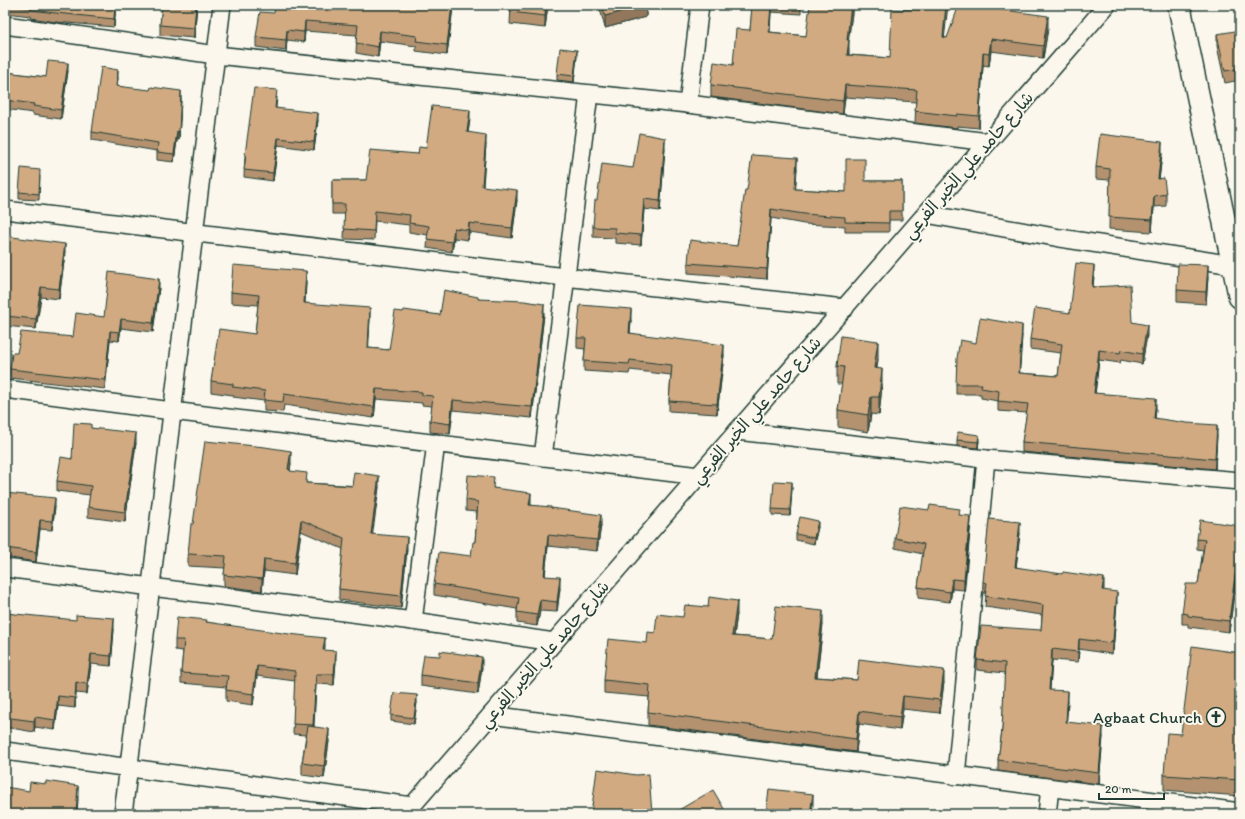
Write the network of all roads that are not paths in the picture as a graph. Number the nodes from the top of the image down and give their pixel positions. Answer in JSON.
{"nodes":[{"id":1,"x":222,"y":5,"type":"edge"},
{"id":2,"x":700,"y":5,"type":"edge"},
{"id":3,"x":1107,"y":5,"type":"edge"},
{"id":4,"x":1179,"y":5,"type":"edge"},
{"id":5,"x":5,"y":24,"type":"edge"},
{"id":6,"x":216,"y":55,"type":"junction"},
{"id":7,"x":589,"y":94,"type":"junction"},
{"id":8,"x":688,"y":104,"type":"junction"},
{"id":9,"x":988,"y":142,"type":"junction"},
{"id":10,"x":5,"y":210,"type":"edge"},
{"id":11,"x":926,"y":214,"type":"junction"},
{"id":12,"x":194,"y":232,"type":"junction"},
{"id":13,"x":1233,"y":265,"type":"junction"},
{"id":14,"x":565,"y":277,"type":"junction"},
{"id":15,"x":1240,"y":297,"type":"edge"},
{"id":16,"x":845,"y":308,"type":"junction"},
{"id":17,"x":5,"y":389,"type":"edge"},
{"id":18,"x":172,"y":411,"type":"junction"},
{"id":19,"x":737,"y":431,"type":"junction"},
{"id":20,"x":436,"y":443,"type":"junction"},
{"id":21,"x":543,"y":457,"type":"junction"},
{"id":22,"x":986,"y":459,"type":"junction"},
{"id":23,"x":698,"y":476,"type":"junction"},
{"id":24,"x":1240,"y":481,"type":"edge"},
{"id":25,"x":5,"y":568,"type":"edge"},
{"id":26,"x":151,"y":587,"type":"junction"},
{"id":27,"x":413,"y":621,"type":"junction"},
{"id":28,"x":554,"y":642,"type":"junction"},
{"id":29,"x":491,"y":715,"type":"junction"},
{"id":30,"x":5,"y":751,"type":"edge"},
{"id":31,"x":128,"y":768,"type":"junction"},
{"id":32,"x":956,"y":776,"type":"junction"},
{"id":33,"x":1050,"y":788,"type":"junction"},
{"id":34,"x":408,"y":810,"type":"edge"},
{"id":35,"x":1240,"y":812,"type":"edge"},
{"id":36,"x":123,"y":814,"type":"edge"},
{"id":37,"x":1047,"y":814,"type":"edge"}],
"edges":[{"from":1,"to":6,"type":"street"},
{"from":2,"to":8,"type":"street"},
{"from":3,"to":9,"type":"street","name":"شارع حامد علي الخير الفرعي"},
{"from":4,"to":13,"type":"main road"},
{"from":5,"to":6,"type":"street"},
{"from":6,"to":7,"type":"street"},
{"from":6,"to":12,"type":"street"},
{"from":7,"to":8,"type":"street"},
{"from":7,"to":14,"type":"street"},
{"from":8,"to":9,"type":"street"},
{"from":9,"to":11,"type":"street","name":"شارع حامد علي الخير الفرعي"},
{"from":10,"to":12,"type":"street"},
{"from":11,"to":13,"type":"street"},
{"from":11,"to":16,"type":"street","name":"شارع حامد علي الخير الفرعي"},
{"from":12,"to":14,"type":"street"},
{"from":12,"to":18,"type":"street"},
{"from":13,"to":15,"type":"main road"},
{"from":14,"to":16,"type":"street"},
{"from":14,"to":21,"type":"street"},
{"from":16,"to":19,"type":"street","name":"شارع حامد علي الخير الفرعي"},
{"from":17,"to":18,"type":"street"},
{"from":18,"to":20,"type":"street"},
{"from":18,"to":26,"type":"street"},
{"from":19,"to":22,"type":"street"},
{"from":19,"to":23,"type":"street","name":"شارع حامد علي الخير الفرعي"},
{"from":20,"to":21,"type":"street"},
{"from":20,"to":27,"type":"street"},
{"from":21,"to":23,"type":"street"},
{"from":22,"to":24,"type":"street"},
{"from":22,"to":32,"type":"street"},
{"from":23,"to":28,"type":"street","name":"شارع حامد علي الخير الفرعي"},
{"from":25,"to":26,"type":"street"},
{"from":26,"to":27,"type":"street"},
{"from":26,"to":31,"type":"street"},
{"from":27,"to":28,"type":"street"},
{"from":28,"to":29,"type":"street","name":"شارع حامد علي الخير الفرعي"},
{"from":29,"to":32,"type":"street"},
{"from":29,"to":34,"type":"street","name":"شارع حامد علي الخير الفرعي"},
{"from":30,"to":31,"type":"street"},
{"from":31,"to":34,"type":"street"},
{"from":31,"to":36,"type":"street"},
{"from":32,"to":33,"type":"street"},
{"from":33,"to":35,"type":"street"},
{"from":33,"to":37,"type":"street"}]}
